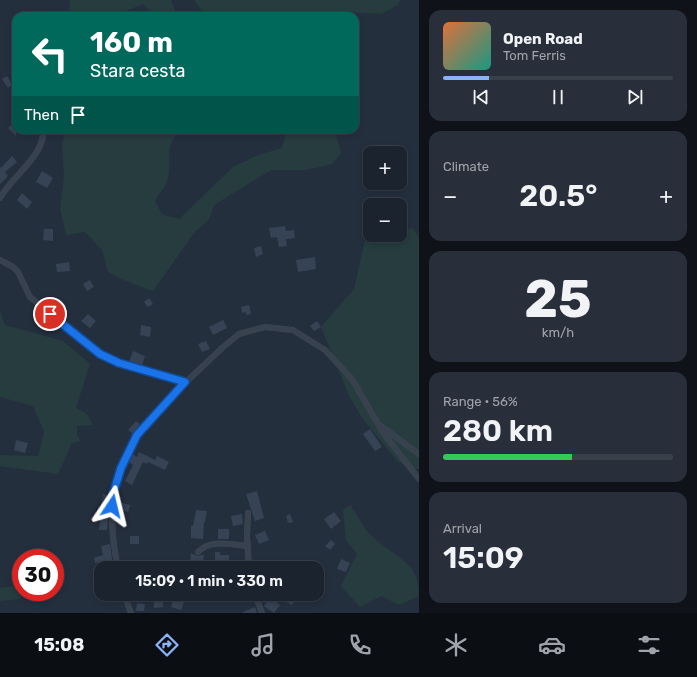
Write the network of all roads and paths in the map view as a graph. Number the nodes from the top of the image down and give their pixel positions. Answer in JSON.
{"nodes":[{"id":1,"x":43,"y":134,"type":"edge"},
{"id":2,"x":0,"y":198,"type":"edge"},
{"id":3,"x":0,"y":260,"type":"edge"},
{"id":4,"x":185,"y":382,"type":"junction"},
{"id":5,"x":378,"y":424,"type":"junction"},
{"id":6,"x":419,"y":454,"type":"edge"},
{"id":7,"x":419,"y":479,"type":"edge"},
{"id":8,"x":248,"y":513,"type":"dead end"},
{"id":9,"x":247,"y":546,"type":"junction"},
{"id":10,"x":198,"y":552,"type":"dead end"},
{"id":11,"x":116,"y":561,"type":"edge"},
{"id":12,"x":248,"y":561,"type":"edge"},
{"id":13,"x":127,"y":601,"type":"edge"},
{"id":14,"x":258,"y":601,"type":"edge"},
{"id":15,"x":131,"y":613,"type":"edge"},
{"id":16,"x":262,"y":613,"type":"edge"}],
"edges":[{"from":1,"to":2,"type":"street"},
{"from":3,"to":4,"type":"street"},
{"from":4,"to":5,"type":"street"},
{"from":4,"to":11,"type":"street"},
{"from":5,"to":6,"type":"street"},
{"from":5,"to":7,"type":"street"},
{"from":8,"to":9,"type":"street"},
{"from":9,"to":10,"type":"street"},
{"from":9,"to":12,"type":"street"},
{"from":13,"to":15,"type":"street"},
{"from":14,"to":16,"type":"street"}]}
